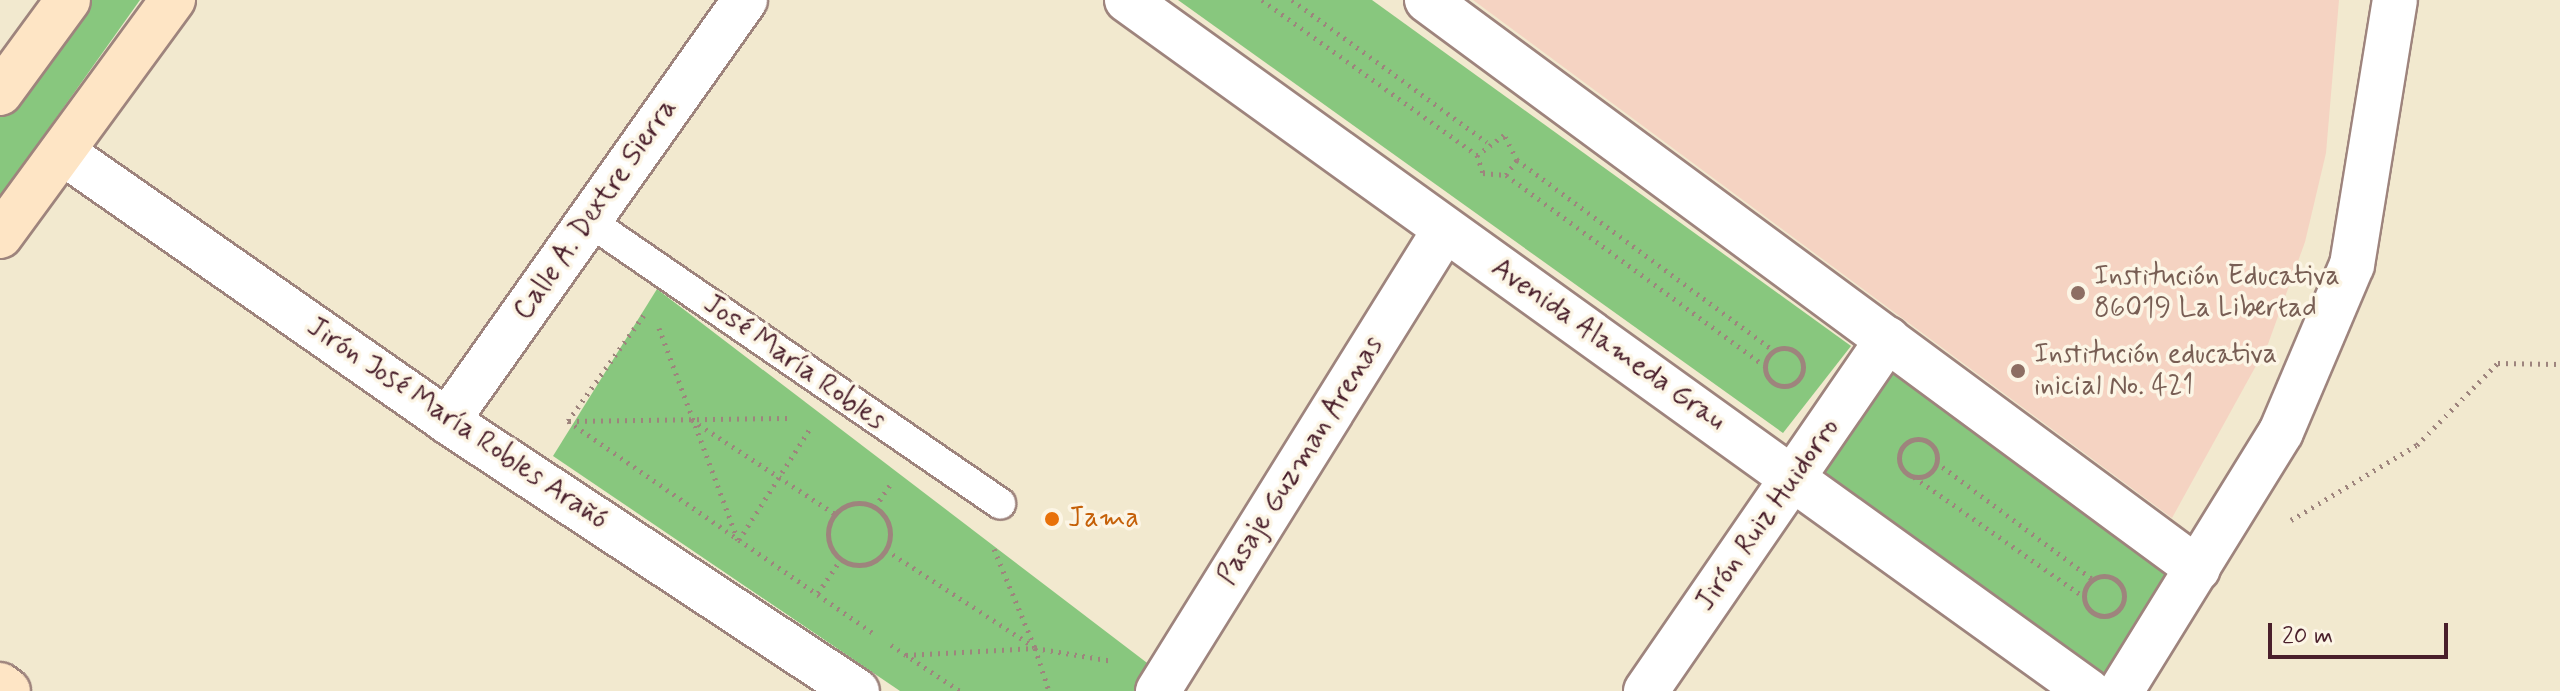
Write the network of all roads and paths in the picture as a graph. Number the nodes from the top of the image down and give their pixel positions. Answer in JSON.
{"nodes":[{"id":1,"x":68,"y":0,"type":"edge"},
{"id":2,"x":173,"y":0,"type":"edge"},
{"id":3,"x":745,"y":0,"type":"edge"},
{"id":4,"x":1127,"y":0,"type":"edge"},
{"id":5,"x":1262,"y":0,"type":"edge"},
{"id":6,"x":1292,"y":0,"type":"edge"},
{"id":7,"x":1427,"y":0,"type":"edge"},
{"id":8,"x":2395,"y":0,"type":"edge"},
{"id":9,"x":0,"y":93,"type":"edge"},
{"id":10,"x":1487,"y":142,"type":"junction"},
{"id":11,"x":62,"y":152,"type":"junction"},
{"id":12,"x":1477,"y":155,"type":"junction"},
{"id":13,"x":1517,"y":160,"type":"junction"},
{"id":14,"x":1506,"y":175,"type":"junction"},
{"id":15,"x":589,"y":221,"type":"junction"},
{"id":16,"x":1444,"y":231,"type":"junction"},
{"id":17,"x":0,"y":236,"type":"edge"},
{"id":18,"x":1888,"y":339,"type":"junction"},
{"id":19,"x":1774,"y":351,"type":"junction"},
{"id":20,"x":2560,"y":364,"type":"edge"},
{"id":21,"x":1764,"y":365,"type":"junction"},
{"id":22,"x":691,"y":419,"type":"junction"},
{"id":23,"x":447,"y":421,"type":"junction"},
{"id":24,"x":568,"y":421,"type":"junction"},
{"id":25,"x":1936,"y":462,"type":"junction"},
{"id":26,"x":898,"y":471,"type":"dead end"},
{"id":27,"x":1795,"y":476,"type":"junction"},
{"id":28,"x":1914,"y":477,"type":"junction"},
{"id":29,"x":777,"y":482,"type":"junction"},
{"id":30,"x":2354,"y":486,"type":"dead end"},
{"id":31,"x":1000,"y":504,"type":"dead end"},
{"id":32,"x":875,"y":507,"type":"junction"},
{"id":33,"x":835,"y":514,"type":"junction"},
{"id":34,"x":738,"y":541,"type":"junction"},
{"id":35,"x":991,"y":542,"type":"dead end"},
{"id":36,"x":886,"y":550,"type":"junction"},
{"id":37,"x":840,"y":560,"type":"junction"},
{"id":38,"x":2198,"y":569,"type":"junction"},
{"id":39,"x":2091,"y":578,"type":"junction"},
{"id":40,"x":818,"y":593,"type":"junction"},
{"id":41,"x":2083,"y":596,"type":"junction"},
{"id":42,"x":1035,"y":648,"type":"junction"},
{"id":43,"x":904,"y":655,"type":"junction"},
{"id":44,"x":804,"y":676,"type":"edge"},
{"id":45,"x":1164,"y":681,"type":"edge"},
{"id":46,"x":0,"y":685,"type":"edge"},
{"id":47,"x":8,"y":691,"type":"edge"},
{"id":48,"x":857,"y":691,"type":"edge"},
{"id":49,"x":960,"y":691,"type":"edge"},
{"id":50,"x":1049,"y":691,"type":"edge"},
{"id":51,"x":1646,"y":691,"type":"edge"},
{"id":52,"x":2088,"y":691,"type":"edge"},
{"id":53,"x":2121,"y":691,"type":"edge"}],
"edges":[{"from":1,"to":9,"type":"main road"},
{"from":2,"to":11,"type":"main road"},
{"from":3,"to":15,"type":"street","name":"Calle A. Dextre Sierra"},
{"from":4,"to":16,"type":"street","name":"Avenida Alameda Grau"},
{"from":5,"to":12,"type":"path"},
{"from":6,"to":10,"type":"path"},
{"from":7,"to":18,"type":"street"},
{"from":8,"to":38,"type":"street"},
{"from":10,"to":12,"type":"path"},
{"from":10,"to":13,"type":"path"},
{"from":11,"to":17,"type":"main road"},
{"from":11,"to":23,"type":"street","name":"Jirón José María Robles Arañó"},
{"from":12,"to":14,"type":"path"},
{"from":13,"to":14,"type":"path"},
{"from":13,"to":19,"type":"path"},
{"from":14,"to":21,"type":"path"},
{"from":15,"to":23,"type":"street","name":"Calle A. Dextre Sierra"},
{"from":15,"to":31,"type":"lane","name":"José María Robles"},
{"from":16,"to":27,"type":"street","name":"Avenida Alameda Grau"},
{"from":16,"to":45,"type":"street","name":"Pasaje Guzman Arenas"},
{"from":18,"to":27,"type":"street","name":"Jirón Ruiz Huidorro"},
{"from":18,"to":38,"type":"street"},
{"from":19,"to":21,"type":"path"},
{"from":19,"to":21,"type":"path"},
{"from":20,"to":30,"type":"path"},
{"from":22,"to":24,"type":"path"},
{"from":22,"to":24,"type":"path"},
{"from":22,"to":29,"type":"path"},
{"from":22,"to":29,"type":"path"},
{"from":22,"to":34,"type":"path"},
{"from":23,"to":44,"type":"street","name":"Jirón José María Robles Arañó"},
{"from":24,"to":34,"type":"path"},
{"from":25,"to":28,"type":"path"},
{"from":25,"to":28,"type":"path"},
{"from":25,"to":39,"type":"path"},
{"from":26,"to":32,"type":"path"},
{"from":27,"to":51,"type":"street","name":"Jirón Ruiz Huidorro"},
{"from":27,"to":52,"type":"street","name":"Avenida Alameda Grau"},
{"from":28,"to":41,"type":"path"},
{"from":29,"to":33,"type":"path"},
{"from":29,"to":34,"type":"path"},
{"from":32,"to":33,"type":"path"},
{"from":32,"to":36,"type":"path"},
{"from":33,"to":37,"type":"path"},
{"from":34,"to":40,"type":"path"},
{"from":35,"to":42,"type":"path"},
{"from":36,"to":37,"type":"path"},
{"from":36,"to":42,"type":"path"},
{"from":37,"to":40,"type":"path"},
{"from":38,"to":53,"type":"street"},
{"from":39,"to":41,"type":"path"},
{"from":39,"to":41,"type":"path"},
{"from":40,"to":43,"type":"path"},
{"from":42,"to":43,"type":"path"},
{"from":42,"to":45,"type":"path"},
{"from":42,"to":50,"type":"path"},
{"from":43,"to":49,"type":"path"},
{"from":44,"to":48,"type":"street","name":"Jirón José María Robles Arañó"},
{"from":46,"to":47,"type":"main road"}]}
